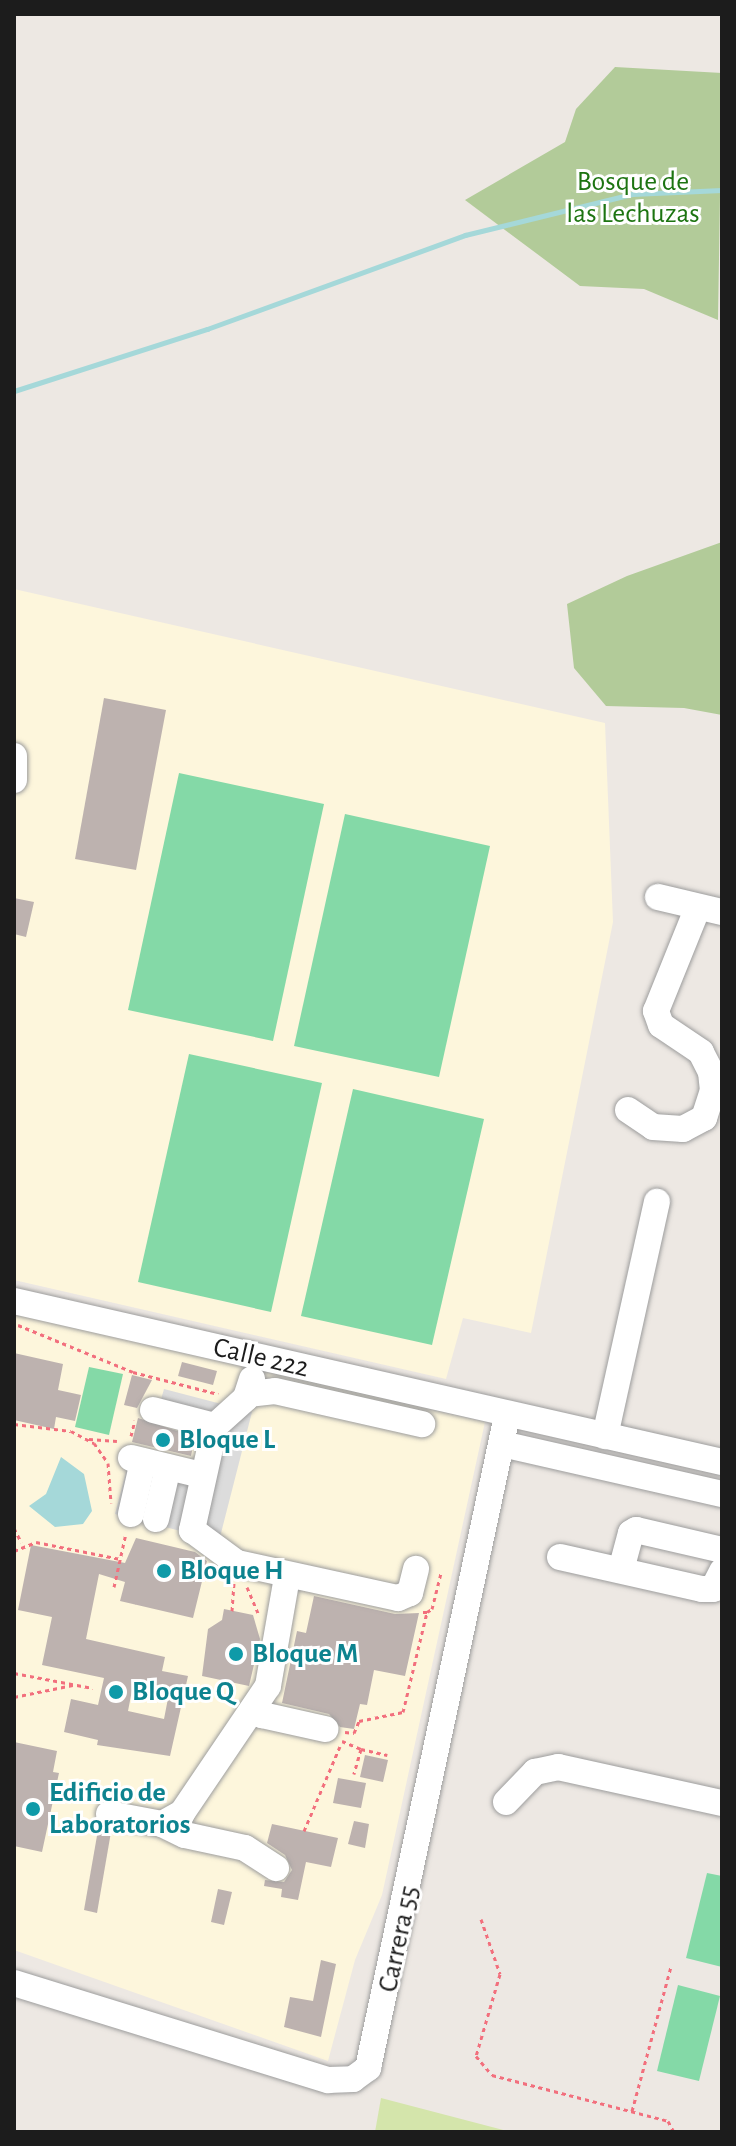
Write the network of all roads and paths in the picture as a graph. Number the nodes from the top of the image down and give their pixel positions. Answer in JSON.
{"nodes":[{"id":1,"x":14,"y":757,"type":"edge"},
{"id":2,"x":14,"y":780,"type":"edge"},
{"id":3,"x":658,"y":897,"type":"dead end"},
{"id":4,"x":710,"y":910,"type":"edge"},
{"id":5,"x":628,"y":1110,"type":"dead end"},
{"id":6,"x":657,"y":1202,"type":"dead end"},
{"id":7,"x":14,"y":1301,"type":"edge"},
{"id":8,"x":14,"y":1324,"type":"edge"},
{"id":9,"x":251,"y":1380,"type":"junction"},
{"id":10,"x":153,"y":1410,"type":"joint"},
{"id":11,"x":507,"y":1416,"type":"junction"},
{"id":12,"x":14,"y":1424,"type":"edge"},
{"id":13,"x":422,"y":1424,"type":"dead end"},
{"id":14,"x":215,"y":1426,"type":"junction"},
{"id":15,"x":605,"y":1436,"type":"junction"},
{"id":16,"x":89,"y":1439,"type":"junction"},
{"id":17,"x":502,"y":1444,"type":"junction"},
{"id":18,"x":722,"y":1462,"type":"edge"},
{"id":19,"x":202,"y":1475,"type":"junction"},
{"id":20,"x":722,"y":1494,"type":"edge"},
{"id":21,"x":129,"y":1522,"type":"junction"},
{"id":22,"x":14,"y":1528,"type":"edge"},
{"id":23,"x":21,"y":1544,"type":"junction"},
{"id":24,"x":722,"y":1550,"type":"edge"},
{"id":25,"x":14,"y":1551,"type":"edge"},
{"id":26,"x":560,"y":1557,"type":"dead end"},
{"id":27,"x":120,"y":1559,"type":"junction"},
{"id":28,"x":235,"y":1570,"type":"dead end"},
{"id":29,"x":621,"y":1570,"type":"junction"},
{"id":30,"x":429,"y":1571,"type":"joint"},
{"id":31,"x":722,"y":1571,"type":"edge"},
{"id":32,"x":287,"y":1577,"type":"junction"},
{"id":33,"x":114,"y":1587,"type":"dead end"},
{"id":34,"x":404,"y":1597,"type":"junction"},
{"id":35,"x":232,"y":1611,"type":"dead end"},
{"id":36,"x":427,"y":1612,"type":"junction"},
{"id":37,"x":412,"y":1645,"type":"dead end"},
{"id":38,"x":419,"y":1647,"type":"junction"},
{"id":39,"x":14,"y":1673,"type":"edge"},
{"id":40,"x":76,"y":1685,"type":"junction"},
{"id":41,"x":93,"y":1688,"type":"dead end"},
{"id":42,"x":14,"y":1697,"type":"edge"},
{"id":43,"x":255,"y":1707,"type":"junction"},
{"id":44,"x":338,"y":1734,"type":"junction"},
{"id":45,"x":361,"y":1749,"type":"junction"},
{"id":46,"x":387,"y":1755,"type":"dead end"},
{"id":47,"x":354,"y":1774,"type":"dead end"},
{"id":48,"x":506,"y":1802,"type":"dead end"},
{"id":49,"x":722,"y":1803,"type":"edge"},
{"id":50,"x":109,"y":1814,"type":"dead end"},
{"id":51,"x":162,"y":1824,"type":"junction"},
{"id":52,"x":304,"y":1831,"type":"dead end"},
{"id":53,"x":276,"y":1868,"type":"dead end"},
{"id":54,"x":481,"y":1919,"type":"dead end"},
{"id":55,"x":671,"y":1966,"type":"dead end"},
{"id":56,"x":14,"y":1983,"type":"edge"},
{"id":57,"x":632,"y":2111,"type":"junction"},
{"id":58,"x":674,"y":2132,"type":"edge"}],
"edges":[{"from":1,"to":2,"type":"street"},
{"from":3,"to":4,"type":"street"},
{"from":4,"to":5,"type":"street"},
{"from":6,"to":15,"type":"street"},
{"from":7,"to":9,"type":"street","name":"Calle 222"},
{"from":8,"to":9,"type":"path"},
{"from":9,"to":11,"type":"street","name":"Calle 222"},
{"from":9,"to":13,"type":"street"},
{"from":9,"to":14,"type":"street"},
{"from":10,"to":14,"type":"street"},
{"from":10,"to":16,"type":"path"},
{"from":11,"to":15,"type":"street","name":"Calle 222"},
{"from":11,"to":17,"type":"street"},
{"from":12,"to":16,"type":"path"},
{"from":14,"to":19,"type":"street"},
{"from":15,"to":18,"type":"street","name":"Calle 222"},
{"from":16,"to":21,"type":"path"},
{"from":17,"to":20,"type":"street"},
{"from":17,"to":56,"type":"street","name":"Carrera 55"},
{"from":19,"to":21,"type":"street"},
{"from":19,"to":32,"type":"street"},
{"from":21,"to":27,"type":"path"},
{"from":22,"to":23,"type":"path"},
{"from":23,"to":25,"type":"path"},
{"from":23,"to":27,"type":"path"},
{"from":24,"to":29,"type":"street"},
{"from":26,"to":29,"type":"street"},
{"from":27,"to":33,"type":"path"},
{"from":28,"to":35,"type":"path"},
{"from":29,"to":31,"type":"street"},
{"from":30,"to":34,"type":"street"},
{"from":30,"to":36,"type":"path"},
{"from":32,"to":34,"type":"street"},
{"from":32,"to":43,"type":"street"},
{"from":34,"to":36,"type":"path"},
{"from":36,"to":38,"type":"path"},
{"from":37,"to":38,"type":"path"},
{"from":38,"to":44,"type":"path"},
{"from":39,"to":40,"type":"path"},
{"from":40,"to":41,"type":"path"},
{"from":40,"to":42,"type":"path"},
{"from":43,"to":44,"type":"street"},
{"from":43,"to":51,"type":"street"},
{"from":44,"to":45,"type":"path"},
{"from":44,"to":52,"type":"path"},
{"from":45,"to":46,"type":"path"},
{"from":45,"to":47,"type":"path"},
{"from":48,"to":49,"type":"street"},
{"from":50,"to":51,"type":"street"},
{"from":51,"to":53,"type":"street"},
{"from":54,"to":57,"type":"path"},
{"from":55,"to":57,"type":"path"},
{"from":57,"to":58,"type":"path"}]}
